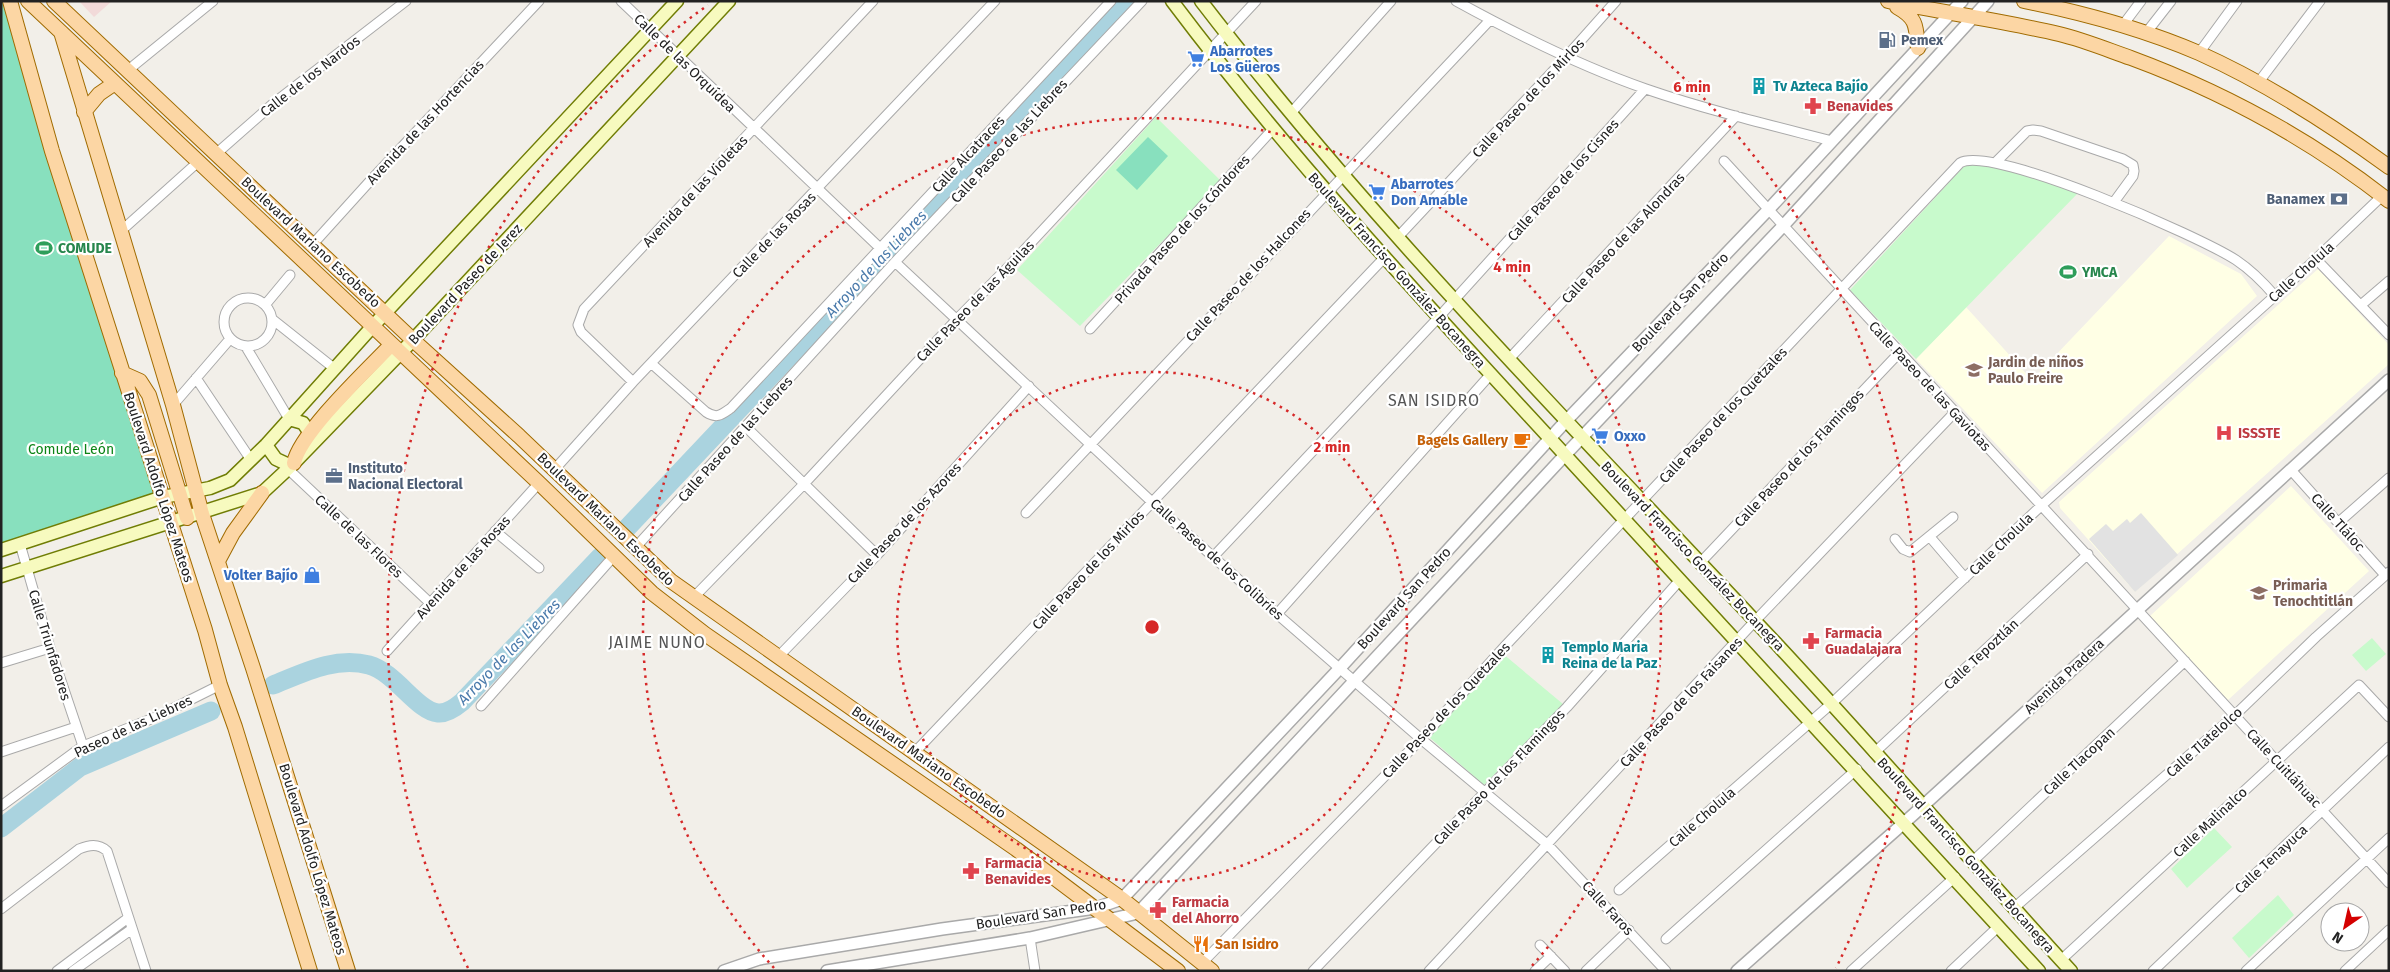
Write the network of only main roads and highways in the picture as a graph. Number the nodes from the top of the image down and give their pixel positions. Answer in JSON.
{"nodes":[{"id":1,"x":10,"y":1,"type":"edge"},
{"id":2,"x":28,"y":1,"type":"edge"},
{"id":3,"x":52,"y":1,"type":"edge"},
{"id":4,"x":677,"y":1,"type":"edge"},
{"id":5,"x":729,"y":1,"type":"edge"},
{"id":6,"x":1172,"y":1,"type":"edge"},
{"id":7,"x":1201,"y":1,"type":"edge"},
{"id":8,"x":1888,"y":1,"type":"edge"},
{"id":9,"x":2024,"y":1,"type":"edge"},
{"id":10,"x":2060,"y":5,"type":"edge"},
{"id":11,"x":61,"y":32,"type":"junction"},
{"id":12,"x":1918,"y":48,"type":"road end"},
{"id":13,"x":115,"y":83,"type":"junction"},
{"id":14,"x":84,"y":112,"type":"junction"},
{"id":15,"x":2389,"y":167,"type":"edge"},
{"id":16,"x":2385,"y":198,"type":"edge"},
{"id":17,"x":387,"y":313,"type":"junction"},
{"id":18,"x":372,"y":327,"type":"junction"},
{"id":19,"x":413,"y":340,"type":"junction"},
{"id":20,"x":395,"y":349,"type":"junction"},
{"id":21,"x":122,"y":372,"type":"junction"},
{"id":22,"x":289,"y":419,"type":"junction"},
{"id":23,"x":310,"y":433,"type":"junction"},
{"id":24,"x":266,"y":445,"type":"junction"},
{"id":25,"x":291,"y":466,"type":"junction"},
{"id":26,"x":194,"y":490,"type":"junction"},
{"id":27,"x":180,"y":493,"type":"junction"},
{"id":28,"x":262,"y":493,"type":"junction"},
{"id":29,"x":163,"y":497,"type":"junction"},
{"id":30,"x":202,"y":514,"type":"junction"},
{"id":31,"x":187,"y":518,"type":"junction"},
{"id":32,"x":171,"y":523,"type":"junction"},
{"id":33,"x":1,"y":550,"type":"edge"},
{"id":34,"x":218,"y":560,"type":"junction"},
{"id":35,"x":1,"y":576,"type":"edge"},
{"id":36,"x":1207,"y":967,"type":"edge"},
{"id":37,"x":310,"y":971,"type":"edge"},
{"id":38,"x":348,"y":971,"type":"edge"},
{"id":39,"x":1178,"y":971,"type":"edge"},
{"id":40,"x":2039,"y":971,"type":"edge"},
{"id":41,"x":2071,"y":971,"type":"edge"}],
"edges":[{"from":1,"to":21,"type":"main road","name":"Boulevard Adolfo López Mateos"},
{"from":2,"to":11,"type":"main road","name":"Boulevard Mariano Escobedo"},
{"from":3,"to":11,"type":"main road","name":"Boulevard Adolfo López Mateos"},
{"from":3,"to":17,"type":"main road","name":"Boulevard Mariano Escobedo"},
{"from":4,"to":17,"type":"main road"},
{"from":5,"to":19,"type":"main road","name":"Boulevard Paseo de Jerez"},
{"from":6,"to":40,"type":"main road","name":"Boulevard Francisco González Bocanegra"},
{"from":7,"to":41,"type":"main road","name":"Boulevard Francisco González Bocanegra"},
{"from":8,"to":12,"type":"main road"},
{"from":8,"to":16,"type":"main road"},
{"from":9,"to":10,"type":"main road"},
{"from":10,"to":15,"type":"main road"},
{"from":11,"to":13,"type":"main road","name":"Boulevard Mariano Escobedo"},
{"from":11,"to":14,"type":"main road","name":"Boulevard Adolfo López Mateos"},
{"from":13,"to":14,"type":"main road"},
{"from":13,"to":18,"type":"main road","name":"Boulevard Mariano Escobedo"},
{"from":14,"to":26,"type":"main road","name":"Boulevard Adolfo López Mateos"},
{"from":17,"to":18,"type":"main road"},
{"from":17,"to":19,"type":"main road","name":"Boulevard Mariano Escobedo"},
{"from":18,"to":20,"type":"main road","name":"Boulevard Mariano Escobedo"},
{"from":18,"to":22,"type":"main road"},
{"from":19,"to":20,"type":"main road","name":"Boulevard Paseo de Jerez"},
{"from":19,"to":36,"type":"main road","name":"Boulevard Mariano Escobedo"},
{"from":20,"to":23,"type":"main road"},
{"from":20,"to":25,"type":"main road","name":"Boulevard Paseo de Jerez"},
{"from":20,"to":39,"type":"main road","name":"Boulevard Mariano Escobedo"},
{"from":21,"to":27,"type":"main road"},
{"from":21,"to":29,"type":"main road","name":"Boulevard Adolfo López Mateos"},
{"from":22,"to":23,"type":"main road"},
{"from":22,"to":24,"type":"main road"},
{"from":23,"to":25,"type":"main road"},
{"from":24,"to":25,"type":"main road"},
{"from":24,"to":26,"type":"main road"},
{"from":25,"to":28,"type":"main road","name":"Boulevard Paseo de Jerez"},
{"from":26,"to":27,"type":"main road"},
{"from":26,"to":30,"type":"main road","name":"Boulevard Adolfo López Mateos"},
{"from":27,"to":29,"type":"main road"},
{"from":27,"to":31,"type":"main road"},
{"from":28,"to":30,"type":"main road","name":"Boulevard Paseo de Jerez"},
{"from":28,"to":34,"type":"main road"},
{"from":29,"to":32,"type":"main road","name":"Boulevard Adolfo López Mateos"},
{"from":29,"to":33,"type":"main road"},
{"from":30,"to":31,"type":"main road","name":"Boulevard Paseo de Jerez"},
{"from":30,"to":34,"type":"main road","name":"Boulevard Adolfo López Mateos"},
{"from":31,"to":32,"type":"main road","name":"Boulevard Paseo de Jerez"},
{"from":32,"to":35,"type":"main road","name":"Boulevard Paseo de Jerez"},
{"from":32,"to":37,"type":"main road","name":"Boulevard Adolfo López Mateos"},
{"from":34,"to":38,"type":"main road","name":"Boulevard Adolfo López Mateos"}]}
